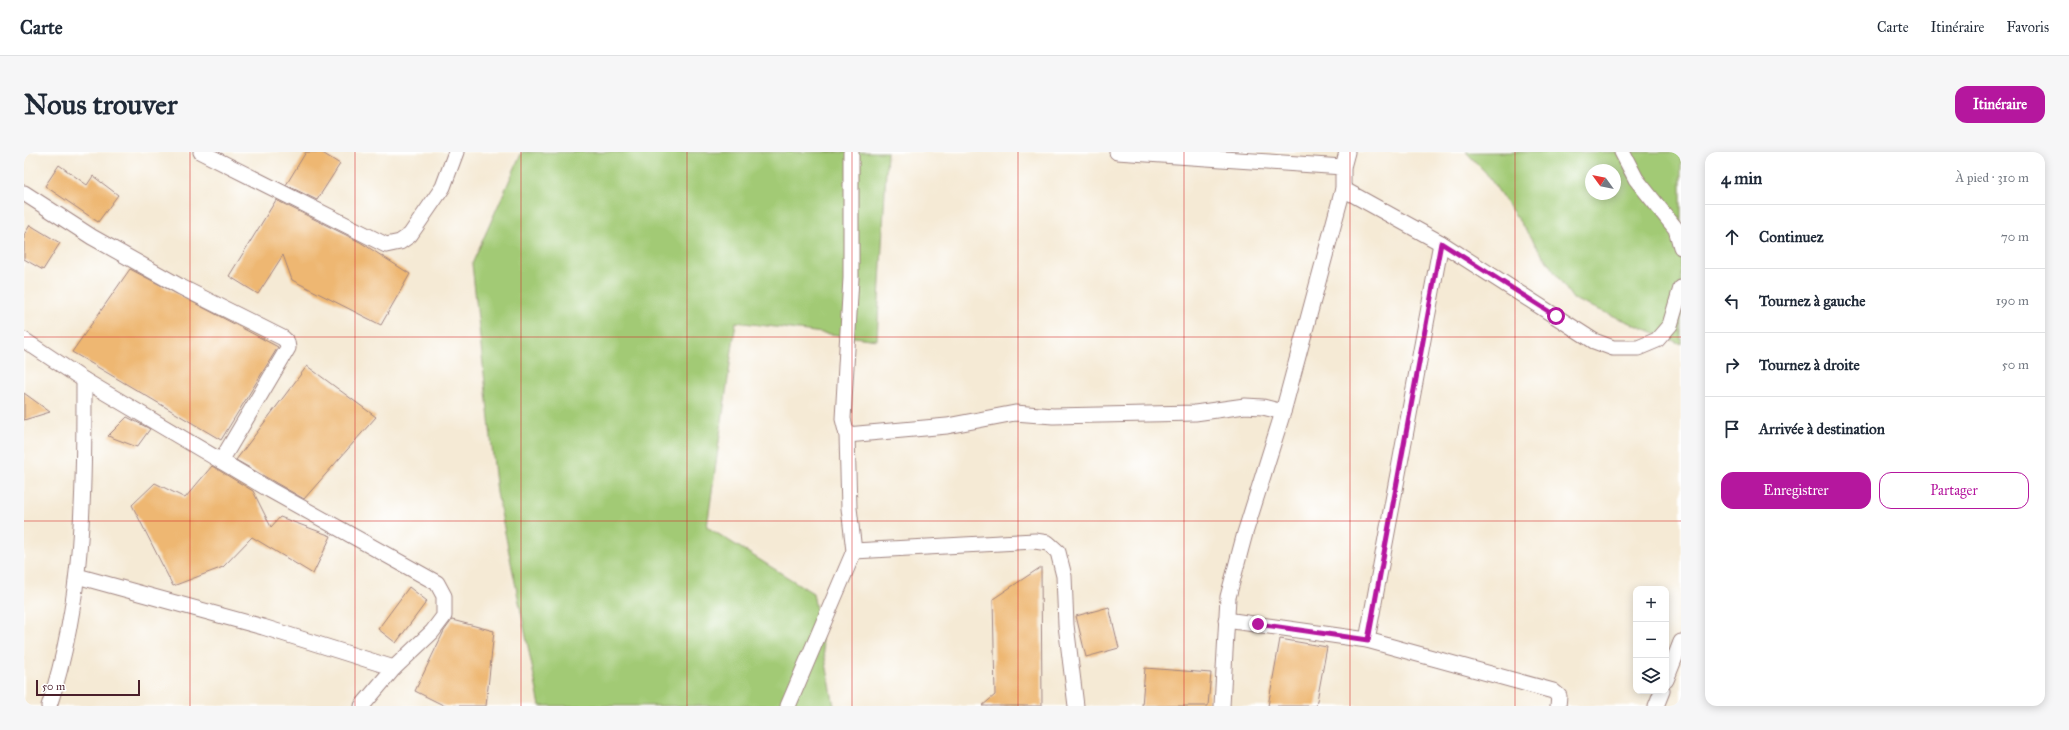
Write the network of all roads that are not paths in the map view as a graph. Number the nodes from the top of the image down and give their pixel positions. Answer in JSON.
{"nodes":[{"id":1,"x":201,"y":152,"type":"edge"},
{"id":2,"x":456,"y":152,"type":"edge"},
{"id":3,"x":851,"y":152,"type":"edge"},
{"id":4,"x":1117,"y":152,"type":"edge"},
{"id":5,"x":1347,"y":152,"type":"edge"},
{"id":6,"x":1622,"y":152,"type":"edge"},
{"id":7,"x":1343,"y":168,"type":"junction"},
{"id":8,"x":1343,"y":190,"type":"junction"},
{"id":9,"x":24,"y":194,"type":"edge"},
{"id":10,"x":1441,"y":243,"type":"junction"},
{"id":11,"x":1681,"y":247,"type":"edge"},
{"id":12,"x":1681,"y":288,"type":"edge"},
{"id":13,"x":24,"y":340,"type":"edge"},
{"id":14,"x":84,"y":380,"type":"junction"},
{"id":15,"x":1283,"y":412,"type":"junction"},
{"id":16,"x":847,"y":435,"type":"junction"},
{"id":17,"x":221,"y":461,"type":"junction"},
{"id":18,"x":854,"y":551,"type":"junction"},
{"id":19,"x":77,"y":576,"type":"junction"},
{"id":20,"x":1226,"y":620,"type":"junction"},
{"id":21,"x":1368,"y":640,"type":"junction"},
{"id":22,"x":1681,"y":642,"type":"edge"},
{"id":23,"x":394,"y":668,"type":"junction"},
{"id":24,"x":1669,"y":672,"type":"edge"},
{"id":25,"x":1661,"y":694,"type":"edge"},
{"id":26,"x":48,"y":706,"type":"edge"},
{"id":27,"x":362,"y":706,"type":"edge"},
{"id":28,"x":788,"y":706,"type":"edge"},
{"id":29,"x":1076,"y":706,"type":"edge"},
{"id":30,"x":1222,"y":706,"type":"edge"},
{"id":31,"x":1558,"y":706,"type":"edge"},
{"id":32,"x":1656,"y":706,"type":"edge"}],
"edges":[{"from":1,"to":2,"type":"street"},
{"from":3,"to":16,"type":"street"},
{"from":4,"to":7,"type":"street"},
{"from":5,"to":7,"type":"street"},
{"from":6,"to":11,"type":"street"},
{"from":7,"to":8,"type":"street"},
{"from":8,"to":10,"type":"street"},
{"from":8,"to":15,"type":"street"},
{"from":9,"to":17,"type":"street"},
{"from":10,"to":12,"type":"street"},
{"from":10,"to":21,"type":"street"},
{"from":13,"to":14,"type":"street"},
{"from":14,"to":17,"type":"street"},
{"from":14,"to":19,"type":"street"},
{"from":15,"to":16,"type":"street"},
{"from":15,"to":20,"type":"street"},
{"from":16,"to":18,"type":"street"},
{"from":17,"to":23,"type":"street"},
{"from":18,"to":28,"type":"street"},
{"from":18,"to":29,"type":"street"},
{"from":19,"to":23,"type":"street"},
{"from":19,"to":26,"type":"street"},
{"from":20,"to":21,"type":"street"},
{"from":20,"to":30,"type":"street"},
{"from":21,"to":31,"type":"street"},
{"from":22,"to":24,"type":"street"},
{"from":23,"to":27,"type":"street"},
{"from":25,"to":32,"type":"street"}]}
